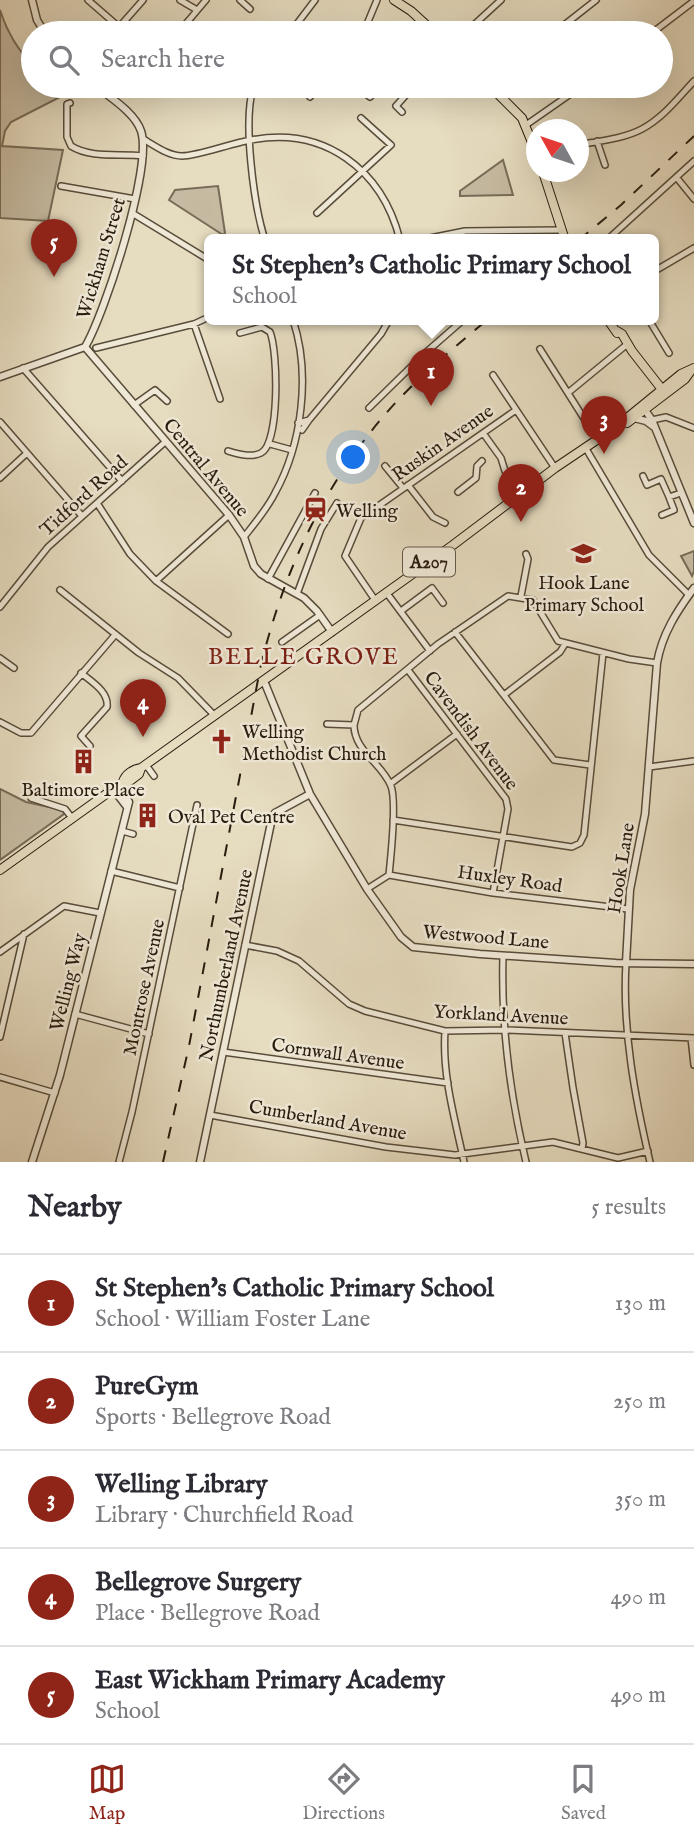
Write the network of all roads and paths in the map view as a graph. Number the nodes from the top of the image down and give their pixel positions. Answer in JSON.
{"nodes":[{"id":1,"x":32,"y":0,"type":"edge"},
{"id":2,"x":88,"y":0,"type":"edge"},
{"id":3,"x":143,"y":0,"type":"edge"},
{"id":4,"x":180,"y":0,"type":"edge"},
{"id":5,"x":206,"y":0,"type":"edge"},
{"id":6,"x":240,"y":0,"type":"edge"},
{"id":7,"x":315,"y":0,"type":"edge"},
{"id":8,"x":377,"y":0,"type":"edge"},
{"id":9,"x":500,"y":0,"type":"edge"},
{"id":10,"x":596,"y":0,"type":"edge"},
{"id":11,"x":694,"y":1,"type":"edge"},
{"id":12,"x":401,"y":2,"type":"edge"},
{"id":13,"x":250,"y":9,"type":"dead end"},
{"id":14,"x":197,"y":10,"type":"junction"},
{"id":15,"x":38,"y":21,"type":"edge"},
{"id":16,"x":113,"y":21,"type":"edge"},
{"id":17,"x":125,"y":21,"type":"edge"},
{"id":18,"x":188,"y":21,"type":"edge"},
{"id":19,"x":299,"y":21,"type":"edge"},
{"id":20,"x":368,"y":21,"type":"edge"},
{"id":21,"x":423,"y":21,"type":"edge"},
{"id":22,"x":478,"y":21,"type":"edge"},
{"id":23,"x":569,"y":21,"type":"edge"},
{"id":24,"x":668,"y":21,"type":"edge"},
{"id":25,"x":694,"y":81,"type":"edge"},
{"id":26,"x":111,"y":98,"type":"edge"},
{"id":27,"x":250,"y":98,"type":"edge"},
{"id":28,"x":403,"y":98,"type":"edge"},
{"id":29,"x":504,"y":98,"type":"edge"},
{"id":30,"x":565,"y":98,"type":"edge"},
{"id":31,"x":70,"y":103,"type":"dead end"},
{"id":32,"x":402,"y":112,"type":"dead end"},
{"id":33,"x":361,"y":118,"type":"dead end"},
{"id":34,"x":535,"y":119,"type":"edge"},
{"id":35,"x":526,"y":125,"type":"edge"},
{"id":36,"x":143,"y":138,"type":"junction"},
{"id":37,"x":251,"y":140,"type":"junction"},
{"id":38,"x":597,"y":141,"type":"junction"},
{"id":39,"x":589,"y":143,"type":"edge"},
{"id":40,"x":143,"y":156,"type":"junction"},
{"id":41,"x":694,"y":161,"type":"edge"},
{"id":42,"x":605,"y":164,"type":"dead end"},
{"id":43,"x":363,"y":171,"type":"junction"},
{"id":44,"x":677,"y":178,"type":"junction"},
{"id":45,"x":546,"y":182,"type":"edge"},
{"id":46,"x":61,"y":186,"type":"dead end"},
{"id":47,"x":694,"y":199,"type":"edge"},
{"id":48,"x":135,"y":200,"type":"junction"},
{"id":49,"x":132,"y":213,"type":"junction"},
{"id":50,"x":317,"y":213,"type":"dead end"},
{"id":51,"x":264,"y":234,"type":"edge"},
{"id":52,"x":398,"y":234,"type":"edge"},
{"id":53,"x":448,"y":234,"type":"edge"},
{"id":54,"x":530,"y":234,"type":"edge"},
{"id":55,"x":561,"y":234,"type":"edge"},
{"id":56,"x":614,"y":234,"type":"edge"},
{"id":57,"x":694,"y":248,"type":"edge"},
{"id":58,"x":204,"y":257,"type":"edge"},
{"id":59,"x":659,"y":268,"type":"edge"},
{"id":60,"x":204,"y":319,"type":"edge"},
{"id":61,"x":194,"y":324,"type":"junction"},
{"id":62,"x":295,"y":325,"type":"edge"},
{"id":63,"x":386,"y":325,"type":"edge"},
{"id":64,"x":457,"y":325,"type":"edge"},
{"id":65,"x":612,"y":325,"type":"edge"},
{"id":66,"x":652,"y":325,"type":"edge"},
{"id":67,"x":240,"y":333,"type":"dead end"},
{"id":68,"x":85,"y":347,"type":"junction"},
{"id":69,"x":96,"y":348,"type":"dead end"},
{"id":70,"x":540,"y":349,"type":"dead end"},
{"id":71,"x":628,"y":349,"type":"junction"},
{"id":72,"x":670,"y":353,"type":"dead end"},
{"id":73,"x":23,"y":368,"type":"junction"},
{"id":74,"x":693,"y":369,"type":"edge"},
{"id":75,"x":493,"y":375,"type":"dead end"},
{"id":76,"x":0,"y":377,"type":"edge"},
{"id":77,"x":569,"y":392,"type":"junction"},
{"id":78,"x":664,"y":392,"type":"junction"},
{"id":79,"x":220,"y":399,"type":"dead end"},
{"id":80,"x":167,"y":401,"type":"dead end"},
{"id":81,"x":134,"y":405,"type":"junction"},
{"id":82,"x":369,"y":408,"type":"dead end"},
{"id":83,"x":516,"y":410,"type":"junction"},
{"id":84,"x":645,"y":410,"type":"junction"},
{"id":85,"x":633,"y":415,"type":"junction"},
{"id":86,"x":652,"y":419,"type":"junction"},
{"id":87,"x":309,"y":420,"type":"junction"},
{"id":88,"x":0,"y":422,"type":"edge"},
{"id":89,"x":298,"y":423,"type":"junction"},
{"id":90,"x":655,"y":428,"type":"junction"},
{"id":91,"x":694,"y":428,"type":"edge"},
{"id":92,"x":482,"y":433,"type":"junction"},
{"id":93,"x":597,"y":439,"type":"junction"},
{"id":94,"x":165,"y":442,"type":"junction"},
{"id":95,"x":270,"y":444,"type":"junction"},
{"id":96,"x":585,"y":447,"type":"junction"},
{"id":97,"x":293,"y":448,"type":"junction"},
{"id":98,"x":495,"y":451,"type":"junction"},
{"id":99,"x":228,"y":452,"type":"dead end"},
{"id":100,"x":27,"y":453,"type":"junction"},
{"id":101,"x":385,"y":466,"type":"dead end"},
{"id":102,"x":555,"y":468,"type":"junction"},
{"id":103,"x":505,"y":471,"type":"dead end"},
{"id":104,"x":643,"y":476,"type":"dead end"},
{"id":105,"x":0,"y":478,"type":"edge"},
{"id":106,"x":122,"y":481,"type":"junction"},
{"id":107,"x":406,"y":487,"type":"junction"},
{"id":108,"x":458,"y":492,"type":"dead end"},
{"id":109,"x":315,"y":493,"type":"dead end"},
{"id":110,"x":681,"y":493,"type":"junction"},
{"id":111,"x":669,"y":497,"type":"junction"},
{"id":112,"x":97,"y":503,"type":"junction"},
{"id":113,"x":337,"y":503,"type":"dead end"},
{"id":114,"x":229,"y":515,"type":"junction"},
{"id":115,"x":662,"y":515,"type":"dead end"},
{"id":116,"x":82,"y":516,"type":"junction"},
{"id":117,"x":445,"y":523,"type":"dead end"},
{"id":118,"x":694,"y":523,"type":"edge"},
{"id":119,"x":244,"y":537,"type":"junction"},
{"id":120,"x":526,"y":554,"type":"dead end"},
{"id":121,"x":267,"y":579,"type":"junction"},
{"id":122,"x":156,"y":581,"type":"junction"},
{"id":123,"x":694,"y":588,"type":"edge"},
{"id":124,"x":60,"y":590,"type":"dead end"},
{"id":125,"x":386,"y":592,"type":"junction"},
{"id":126,"x":298,"y":594,"type":"junction"},
{"id":127,"x":689,"y":595,"type":"junction"},
{"id":128,"x":521,"y":596,"type":"junction"},
{"id":129,"x":375,"y":600,"type":"junction"},
{"id":130,"x":443,"y":603,"type":"dead end"},
{"id":131,"x":0,"y":607,"type":"edge"},
{"id":132,"x":401,"y":611,"type":"junction"},
{"id":133,"x":320,"y":615,"type":"junction"},
{"id":134,"x":295,"y":622,"type":"dead end"},
{"id":135,"x":300,"y":629,"type":"junction"},
{"id":136,"x":332,"y":632,"type":"junction"},
{"id":137,"x":455,"y":632,"type":"junction"},
{"id":138,"x":228,"y":634,"type":"dead end"},
{"id":139,"x":115,"y":635,"type":"junction"},
{"id":140,"x":282,"y":642,"type":"dead end"},
{"id":141,"x":565,"y":644,"type":"junction"},
{"id":142,"x":430,"y":651,"type":"junction"},
{"id":143,"x":603,"y":653,"type":"junction"},
{"id":144,"x":0,"y":658,"type":"edge"},
{"id":145,"x":657,"y":663,"type":"junction"},
{"id":146,"x":14,"y":668,"type":"dead end"},
{"id":147,"x":408,"y":670,"type":"junction"},
{"id":148,"x":81,"y":673,"type":"junction"},
{"id":149,"x":264,"y":681,"type":"junction"},
{"id":150,"x":504,"y":695,"type":"junction"},
{"id":151,"x":215,"y":716,"type":"junction"},
{"id":152,"x":0,"y":722,"type":"edge"},
{"id":153,"x":327,"y":724,"type":"dead end"},
{"id":154,"x":354,"y":725,"type":"junction"},
{"id":155,"x":457,"y":734,"type":"junction"},
{"id":156,"x":90,"y":746,"type":"dead end"},
{"id":157,"x":694,"y":761,"type":"edge"},
{"id":158,"x":590,"y":765,"type":"junction"},
{"id":159,"x":144,"y":767,"type":"junction"},
{"id":160,"x":649,"y":767,"type":"junction"},
{"id":161,"x":154,"y":776,"type":"dead end"},
{"id":162,"x":390,"y":784,"type":"junction"},
{"id":163,"x":118,"y":785,"type":"junction"},
{"id":164,"x":30,"y":789,"type":"dead end"},
{"id":165,"x":310,"y":794,"type":"junction"},
{"id":166,"x":197,"y":806,"type":"dead end"},
{"id":167,"x":72,"y":818,"type":"junction"},
{"id":168,"x":393,"y":820,"type":"junction"},
{"id":169,"x":122,"y":831,"type":"junction"},
{"id":170,"x":133,"y":834,"type":"dead end"},
{"id":171,"x":502,"y":836,"type":"junction"},
{"id":172,"x":1,"y":868,"type":"edge"},
{"id":173,"x":111,"y":871,"type":"junction"},
{"id":174,"x":389,"y":875,"type":"junction"},
{"id":175,"x":180,"y":888,"type":"junction"},
{"id":176,"x":367,"y":889,"type":"junction"},
{"id":177,"x":493,"y":893,"type":"junction"},
{"id":178,"x":628,"y":909,"type":"junction"},
{"id":179,"x":100,"y":914,"type":"junction"},
{"id":180,"x":24,"y":934,"type":"junction"},
{"id":181,"x":245,"y":945,"type":"junction"},
{"id":182,"x":0,"y":952,"type":"edge"},
{"id":183,"x":503,"y":956,"type":"junction"},
{"id":184,"x":626,"y":963,"type":"junction"},
{"id":185,"x":694,"y":964,"type":"edge"},
{"id":186,"x":75,"y":1014,"type":"junction"},
{"id":187,"x":506,"y":1030,"type":"junction"},
{"id":188,"x":445,"y":1031,"type":"junction"},
{"id":189,"x":565,"y":1033,"type":"junction"},
{"id":190,"x":149,"y":1034,"type":"junction"},
{"id":191,"x":629,"y":1036,"type":"junction"},
{"id":192,"x":0,"y":1037,"type":"edge"},
{"id":193,"x":692,"y":1038,"type":"edge"},
{"id":194,"x":223,"y":1052,"type":"junction"},
{"id":195,"x":694,"y":1065,"type":"edge"},
{"id":196,"x":0,"y":1077,"type":"edge"},
{"id":197,"x":448,"y":1083,"type":"junction"},
{"id":198,"x":55,"y":1093,"type":"junction"},
{"id":199,"x":211,"y":1115,"type":"junction"},
{"id":200,"x":523,"y":1146,"type":"junction"},
{"id":201,"x":582,"y":1149,"type":"junction"},
{"id":202,"x":648,"y":1152,"type":"junction"},
{"id":203,"x":463,"y":1154,"type":"junction"},
{"id":204,"x":32,"y":1162,"type":"edge"},
{"id":205,"x":119,"y":1162,"type":"edge"},
{"id":206,"x":200,"y":1162,"type":"edge"},
{"id":207,"x":464,"y":1162,"type":"edge"},
{"id":208,"x":526,"y":1162,"type":"edge"},
{"id":209,"x":650,"y":1162,"type":"edge"}],
"edges":[{"from":1,"to":15,"type":"street"},
{"from":2,"to":16,"type":"street"},
{"from":3,"to":17,"type":"street"},
{"from":4,"to":14,"type":"street"},
{"from":5,"to":14,"type":"street"},
{"from":6,"to":13,"type":"street"},
{"from":7,"to":19,"type":"street"},
{"from":8,"to":20,"type":"street"},
{"from":9,"to":22,"type":"street"},
{"from":10,"to":23,"type":"street"},
{"from":11,"to":24,"type":"street"},
{"from":12,"to":21,"type":"main road"},
{"from":14,"to":18,"type":"street"},
{"from":25,"to":38,"type":"street"},
{"from":26,"to":36,"type":"street"},
{"from":27,"to":37,"type":"street"},
{"from":28,"to":32,"type":"street"},
{"from":29,"to":35,"type":"main road"},
{"from":30,"to":34,"type":"street"},
{"from":31,"to":40,"type":"street"},
{"from":33,"to":43,"type":"street"},
{"from":36,"to":37,"type":"street"},
{"from":36,"to":40,"type":"street","name":"Wickham Street"},
{"from":37,"to":43,"type":"street"},
{"from":37,"to":51,"type":"street"},
{"from":38,"to":39,"type":"street"},
{"from":38,"to":42,"type":"street"},
{"from":40,"to":48,"type":"street","name":"Wickham Street"},
{"from":41,"to":44,"type":"street"},
{"from":43,"to":50,"type":"street"},
{"from":43,"to":52,"type":"street"},
{"from":44,"to":47,"type":"street"},
{"from":44,"to":56,"type":"street"},
{"from":45,"to":55,"type":"main road"},
{"from":46,"to":48,"type":"street"},
{"from":48,"to":49,"type":"street","name":"Wickham Street"},
{"from":49,"to":58,"type":"street"},
{"from":49,"to":68,"type":"street","name":"Wickham Street"},
{"from":53,"to":54,"type":"street"},
{"from":57,"to":59,"type":"street"},
{"from":60,"to":61,"type":"street"},
{"from":61,"to":69,"type":"street"},
{"from":61,"to":79,"type":"street"},
{"from":62,"to":89,"type":"street"},
{"from":63,"to":87,"type":"street"},
{"from":64,"to":82,"type":"street"},
{"from":65,"to":71,"type":"main road"},
{"from":66,"to":72,"type":"street"},
{"from":67,"to":95,"type":"street"},
{"from":68,"to":73,"type":"street","name":"Wickham Street"},
{"from":68,"to":81,"type":"street","name":"Central Avenue"},
{"from":70,"to":77,"type":"street"},
{"from":71,"to":77,"type":"street"},
{"from":71,"to":78,"type":"main road"},
{"from":73,"to":76,"type":"street","name":"Wickham Street"},
{"from":73,"to":106,"type":"street"},
{"from":74,"to":78,"type":"main road","number":"A207"},
{"from":75,"to":83,"type":"street"},
{"from":77,"to":93,"type":"street"},
{"from":78,"to":84,"type":"main road","number":"A207"},
{"from":78,"to":85,"type":"main road","number":"A207"},
{"from":80,"to":81,"type":"street"},
{"from":81,"to":94,"type":"street","name":"Central Avenue"},
{"from":83,"to":92,"type":"street","name":"Ruskin Avenue"},
{"from":83,"to":102,"type":"street"},
{"from":84,"to":85,"type":"main road","number":"A207"},
{"from":84,"to":86,"type":"street"},
{"from":85,"to":90,"type":"street"},
{"from":85,"to":93,"type":"main road","number":"A207"},
{"from":86,"to":90,"type":"street"},
{"from":86,"to":91,"type":"street"},
{"from":87,"to":89,"type":"street"},
{"from":87,"to":97,"type":"street"},
{"from":88,"to":100,"type":"street"},
{"from":89,"to":97,"type":"street"},
{"from":90,"to":110,"type":"street"},
{"from":92,"to":98,"type":"street"},
{"from":92,"to":107,"type":"street","name":"Ruskin Avenue"},
{"from":93,"to":96,"type":"main road","number":"A207"},
{"from":94,"to":106,"type":"street","name":"Tidford Road"},
{"from":94,"to":114,"type":"street","name":"Central Avenue"},
{"from":95,"to":97,"type":"street"},
{"from":95,"to":99,"type":"street"},
{"from":96,"to":102,"type":"main road","number":"A207"},
{"from":96,"to":127,"type":"street"},
{"from":97,"to":119,"type":"street"},
{"from":98,"to":103,"type":"street"},
{"from":98,"to":108,"type":"street"},
{"from":100,"to":105,"type":"street"},
{"from":100,"to":116,"type":"street"},
{"from":101,"to":107,"type":"street"},
{"from":102,"to":125,"type":"main road","number":"A207"},
{"from":104,"to":111,"type":"street"},
{"from":106,"to":112,"type":"street","name":"Tidford Road"},
{"from":107,"to":117,"type":"street"},
{"from":107,"to":129,"type":"street","name":"Ruskin Avenue"},
{"from":109,"to":121,"type":"street"},
{"from":110,"to":111,"type":"street"},
{"from":110,"to":118,"type":"street"},
{"from":111,"to":115,"type":"street"},
{"from":112,"to":116,"type":"street","name":"Tidford Road"},
{"from":112,"to":122,"type":"street"},
{"from":113,"to":126,"type":"street"},
{"from":114,"to":119,"type":"street","name":"Central Avenue"},
{"from":114,"to":122,"type":"street"},
{"from":116,"to":131,"type":"street","name":"Tidford Road"},
{"from":119,"to":121,"type":"street","name":"Central Avenue"},
{"from":120,"to":128,"type":"street"},
{"from":121,"to":126,"type":"street"},
{"from":122,"to":138,"type":"street"},
{"from":123,"to":127,"type":"street","name":"Hook Lane"},
{"from":124,"to":139,"type":"street"},
{"from":125,"to":129,"type":"main road","number":"A207"},
{"from":125,"to":132,"type":"street"},
{"from":126,"to":133,"type":"street"},
{"from":127,"to":145,"type":"street","name":"Hook Lane"},
{"from":128,"to":137,"type":"street"},
{"from":128,"to":141,"type":"street"},
{"from":129,"to":136,"type":"main road","number":"A207"},
{"from":130,"to":132,"type":"street"},
{"from":132,"to":142,"type":"street"},
{"from":133,"to":135,"type":"street"},
{"from":133,"to":136,"type":"street"},
{"from":134,"to":135,"type":"street"},
{"from":135,"to":140,"type":"street"},
{"from":136,"to":149,"type":"main road","number":"A207"},
{"from":137,"to":142,"type":"street"},
{"from":137,"to":150,"type":"street"},
{"from":139,"to":148,"type":"street"},
{"from":139,"to":151,"type":"street"},
{"from":141,"to":143,"type":"street"},
{"from":141,"to":150,"type":"street"},
{"from":142,"to":147,"type":"street"},
{"from":143,"to":145,"type":"street"},
{"from":143,"to":158,"type":"street"},
{"from":144,"to":146,"type":"street"},
{"from":145,"to":160,"type":"street","name":"Hook Lane"},
{"from":147,"to":154,"type":"street"},
{"from":147,"to":155,"type":"street","name":"Cavendish Avenue"},
{"from":148,"to":152,"type":"street"},
{"from":148,"to":156,"type":"street"},
{"from":149,"to":151,"type":"main road","number":"A207"},
{"from":149,"to":165,"type":"street","name":"Westwood Lane"},
{"from":150,"to":158,"type":"street"},
{"from":151,"to":159,"type":"main road","number":"A207"},
{"from":153,"to":154,"type":"street"},
{"from":154,"to":162,"type":"street"},
{"from":155,"to":162,"type":"street"},
{"from":155,"to":171,"type":"street","name":"Cavendish Avenue"},
{"from":157,"to":160,"type":"street"},
{"from":158,"to":171,"type":"street"},
{"from":159,"to":161,"type":"street"},
{"from":159,"to":163,"type":"main road","number":"A207"},
{"from":160,"to":178,"type":"street","name":"Hook Lane"},
{"from":162,"to":168,"type":"street"},
{"from":163,"to":167,"type":"main road","number":"A207"},
{"from":163,"to":169,"type":"street","name":"Welling Way"},
{"from":164,"to":167,"type":"street"},
{"from":165,"to":176,"type":"street","name":"Westwood Lane"},
{"from":165,"to":181,"type":"street","name":"Northumberland Avenue"},
{"from":166,"to":175,"type":"street","name":"Montrose Avenue"},
{"from":167,"to":172,"type":"main road","number":"A207"},
{"from":168,"to":171,"type":"street"},
{"from":168,"to":174,"type":"street"},
{"from":169,"to":170,"type":"street"},
{"from":169,"to":173,"type":"street","name":"Welling Way"},
{"from":171,"to":177,"type":"street","name":"Cavendish Avenue"},
{"from":173,"to":175,"type":"street"},
{"from":173,"to":179,"type":"street","name":"Welling Way"},
{"from":174,"to":176,"type":"street"},
{"from":174,"to":177,"type":"street","name":"Huxley Road"},
{"from":175,"to":190,"type":"street","name":"Montrose Avenue"},
{"from":176,"to":183,"type":"street","name":"Westwood Lane"},
{"from":177,"to":178,"type":"street","name":"Huxley Road"},
{"from":178,"to":184,"type":"street","name":"Hook Lane"},
{"from":179,"to":180,"type":"street"},
{"from":179,"to":186,"type":"street","name":"Welling Way"},
{"from":180,"to":182,"type":"street"},
{"from":180,"to":192,"type":"street"},
{"from":181,"to":188,"type":"street","name":"Yorkland Avenue"},
{"from":181,"to":194,"type":"street","name":"Northumberland Avenue"},
{"from":183,"to":184,"type":"street","name":"Westwood Lane"},
{"from":183,"to":187,"type":"street"},
{"from":184,"to":185,"type":"street","name":"Westwood Lane"},
{"from":184,"to":191,"type":"street","name":"Hook Lane"},
{"from":186,"to":190,"type":"street"},
{"from":186,"to":198,"type":"street","name":"Welling Way"},
{"from":187,"to":188,"type":"street","name":"Yorkland Avenue"},
{"from":187,"to":189,"type":"street","name":"Yorkland Avenue"},
{"from":187,"to":200,"type":"street"},
{"from":188,"to":197,"type":"street"},
{"from":189,"to":191,"type":"street","name":"Yorkland Avenue"},
{"from":189,"to":201,"type":"street"},
{"from":190,"to":205,"type":"street","name":"Montrose Avenue"},
{"from":191,"to":193,"type":"street","name":"Yorkland Avenue"},
{"from":191,"to":202,"type":"street","name":"Hook Lane"},
{"from":193,"to":195,"type":"street"},
{"from":194,"to":197,"type":"street","name":"Cornwall Avenue"},
{"from":194,"to":199,"type":"street","name":"Northumberland Avenue"},
{"from":196,"to":198,"type":"street"},
{"from":197,"to":203,"type":"street"},
{"from":198,"to":204,"type":"street","name":"Welling Way"},
{"from":199,"to":203,"type":"street","name":"Cumberland Avenue"},
{"from":199,"to":206,"type":"street","name":"Northumberland Avenue"},
{"from":200,"to":201,"type":"street","name":"Cumberland Avenue"},
{"from":200,"to":203,"type":"street","name":"Cumberland Avenue"},
{"from":200,"to":208,"type":"street"},
{"from":201,"to":202,"type":"street","name":"Cumberland Avenue"},
{"from":202,"to":209,"type":"street","name":"Hook Lane"},
{"from":203,"to":207,"type":"street"}]}
